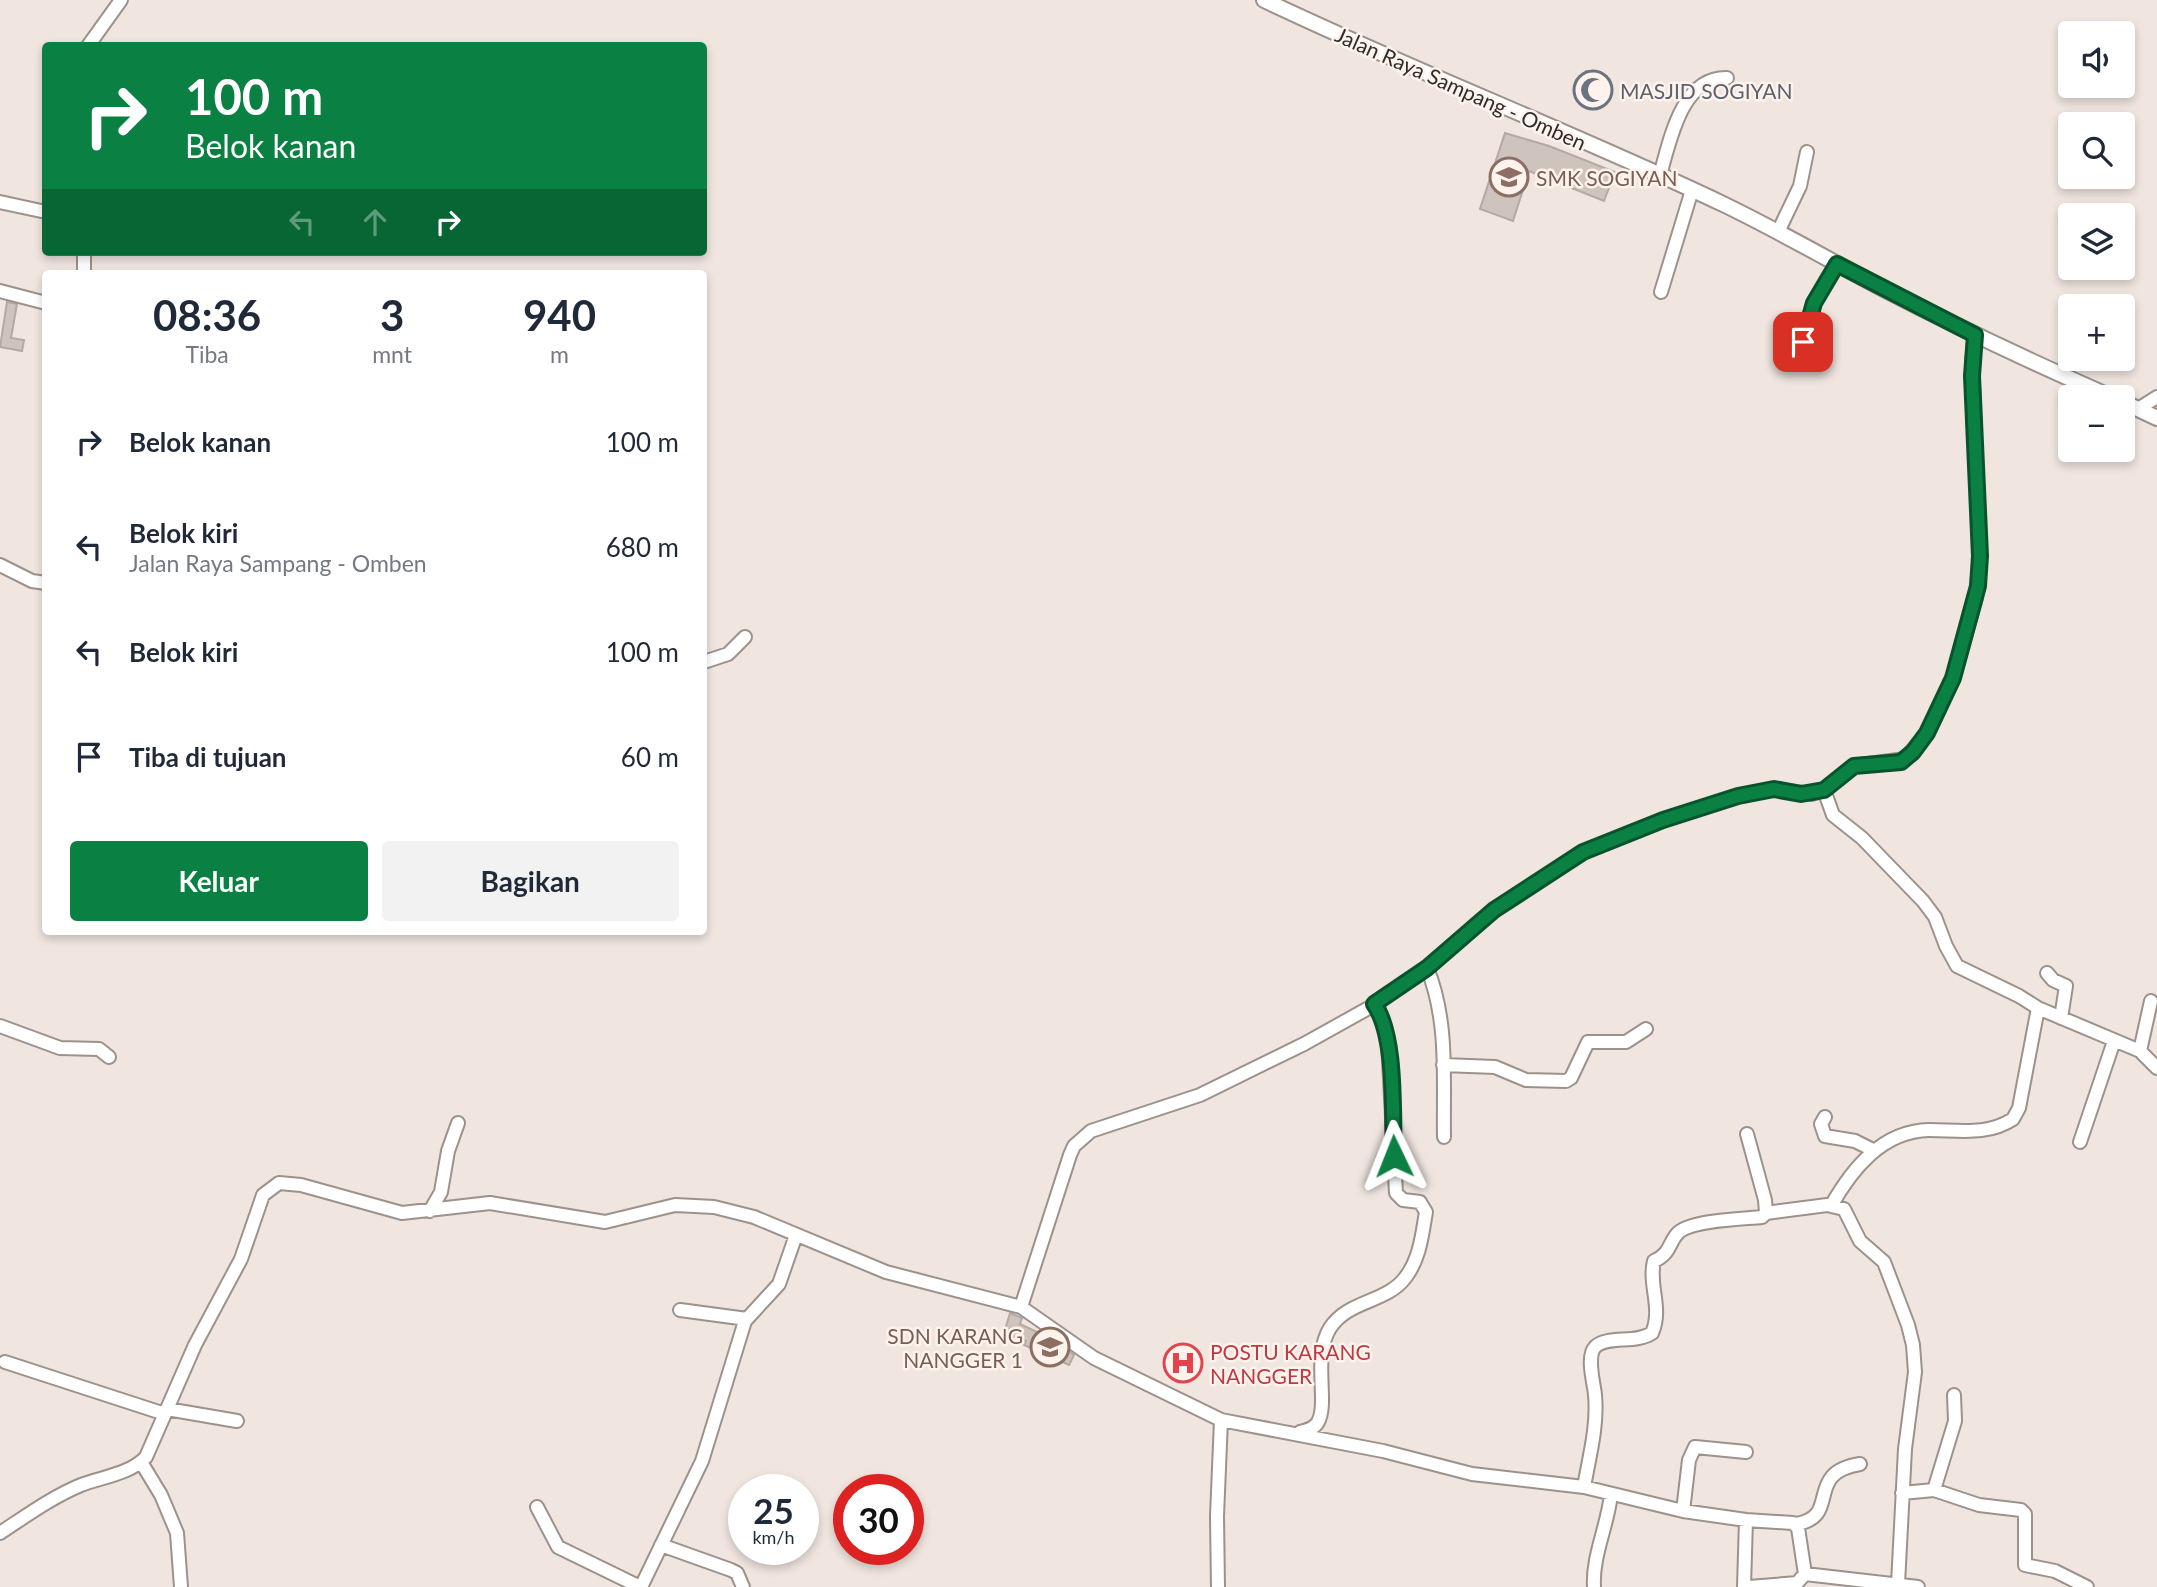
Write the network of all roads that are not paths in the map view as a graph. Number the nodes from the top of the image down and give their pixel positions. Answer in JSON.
{"nodes":[{"id":1,"x":121,"y":0,"type":"edge"},
{"id":2,"x":1264,"y":0,"type":"edge"},
{"id":3,"x":91,"y":42,"type":"edge"},
{"id":4,"x":1727,"y":78,"type":"dead end"},
{"id":5,"x":1807,"y":152,"type":"dead end"},
{"id":6,"x":1660,"y":175,"type":"junction"},
{"id":7,"x":1692,"y":190,"type":"junction"},
{"id":8,"x":0,"y":202,"type":"edge"},
{"id":9,"x":42,"y":211,"type":"edge"},
{"id":10,"x":1778,"y":232,"type":"junction"},
{"id":11,"x":1837,"y":264,"type":"junction"},
{"id":12,"x":0,"y":291,"type":"edge"},
{"id":13,"x":1661,"y":292,"type":"dead end"},
{"id":14,"x":42,"y":302,"type":"edge"},
{"id":15,"x":1975,"y":335,"type":"junction"},
{"id":16,"x":1797,"y":360,"type":"dead end"},
{"id":17,"x":2085,"y":385,"type":"edge"},
{"id":18,"x":2157,"y":397,"type":"edge"},
{"id":19,"x":2135,"y":408,"type":"edge"},
{"id":20,"x":2138,"y":409,"type":"junction"},
{"id":21,"x":2157,"y":418,"type":"edge"},
{"id":22,"x":0,"y":565,"type":"edge"},
{"id":23,"x":42,"y":582,"type":"edge"},
{"id":24,"x":745,"y":637,"type":"dead end"},
{"id":25,"x":707,"y":661,"type":"edge"},
{"id":26,"x":1824,"y":790,"type":"junction"},
{"id":27,"x":1427,"y":968,"type":"junction"},
{"id":28,"x":2047,"y":973,"type":"dead end"},
{"id":29,"x":2151,"y":1001,"type":"dead end"},
{"id":30,"x":1374,"y":1004,"type":"junction"},
{"id":31,"x":2038,"y":1008,"type":"junction"},
{"id":32,"x":2061,"y":1018,"type":"junction"},
{"id":33,"x":0,"y":1026,"type":"edge"},
{"id":34,"x":1646,"y":1029,"type":"dead end"},
{"id":35,"x":2114,"y":1041,"type":"junction"},
{"id":36,"x":2140,"y":1051,"type":"junction"},
{"id":37,"x":110,"y":1056,"type":"dead end"},
{"id":38,"x":1443,"y":1065,"type":"junction"},
{"id":39,"x":2157,"y":1068,"type":"edge"},
{"id":40,"x":1825,"y":1117,"type":"dead end"},
{"id":41,"x":458,"y":1123,"type":"dead end"},
{"id":42,"x":1747,"y":1134,"type":"dead end"},
{"id":43,"x":1444,"y":1138,"type":"dead end"},
{"id":44,"x":2080,"y":1142,"type":"dead end"},
{"id":45,"x":1873,"y":1150,"type":"junction"},
{"id":46,"x":1831,"y":1206,"type":"junction"},
{"id":47,"x":430,"y":1211,"type":"junction"},
{"id":48,"x":1766,"y":1213,"type":"junction"},
{"id":49,"x":796,"y":1235,"type":"junction"},
{"id":50,"x":1021,"y":1307,"type":"junction"},
{"id":51,"x":680,"y":1310,"type":"dead end"},
{"id":52,"x":747,"y":1319,"type":"junction"},
{"id":53,"x":5,"y":1362,"type":"dead end"},
{"id":54,"x":1954,"y":1395,"type":"dead end"},
{"id":55,"x":166,"y":1411,"type":"junction"},
{"id":56,"x":1221,"y":1420,"type":"junction"},
{"id":57,"x":237,"y":1421,"type":"dead end"},
{"id":58,"x":1298,"y":1433,"type":"junction"},
{"id":59,"x":1746,"y":1452,"type":"dead end"},
{"id":60,"x":141,"y":1462,"type":"junction"},
{"id":61,"x":1860,"y":1464,"type":"dead end"},
{"id":62,"x":1584,"y":1487,"type":"junction"},
{"id":63,"x":1934,"y":1490,"type":"junction"},
{"id":64,"x":1902,"y":1493,"type":"junction"},
{"id":65,"x":1611,"y":1494,"type":"junction"},
{"id":66,"x":537,"y":1507,"type":"dead end"},
{"id":67,"x":1683,"y":1511,"type":"junction"},
{"id":68,"x":1746,"y":1520,"type":"junction"},
{"id":69,"x":1796,"y":1524,"type":"junction"},
{"id":70,"x":0,"y":1532,"type":"edge"},
{"id":71,"x":662,"y":1545,"type":"junction"},
{"id":72,"x":1805,"y":1574,"type":"junction"},
{"id":73,"x":1898,"y":1584,"type":"junction"},
{"id":74,"x":181,"y":1587,"type":"edge"},
{"id":75,"x":640,"y":1587,"type":"edge"},
{"id":76,"x":743,"y":1587,"type":"edge"},
{"id":77,"x":1218,"y":1587,"type":"edge"},
{"id":78,"x":1594,"y":1587,"type":"edge"},
{"id":79,"x":1747,"y":1587,"type":"edge"},
{"id":80,"x":1918,"y":1587,"type":"edge"},
{"id":81,"x":2087,"y":1587,"type":"edge"}],
"edges":[{"from":1,"to":3,"type":"street"},
{"from":2,"to":6,"type":"main road","name":"Jalan Raya Sampang - Omben"},
{"from":4,"to":6,"type":"street"},
{"from":5,"to":10,"type":"street"},
{"from":6,"to":7,"type":"main road","name":"Jalan Raya Sampang - Omben"},
{"from":7,"to":10,"type":"main road","name":"Jalan Raya Sampang - Omben"},
{"from":7,"to":13,"type":"street"},
{"from":8,"to":9,"type":"street"},
{"from":10,"to":11,"type":"main road","name":"Jalan Raya Sampang - Omben"},
{"from":11,"to":15,"type":"main road","name":"Jalan Raya Sampang - Omben"},
{"from":11,"to":16,"type":"street"},
{"from":12,"to":14,"type":"street"},
{"from":15,"to":17,"type":"main road","name":"Jalan Raya Sampang - Omben"},
{"from":15,"to":26,"type":"street"},
{"from":18,"to":20,"type":"street"},
{"from":19,"to":20,"type":"main road"},
{"from":20,"to":21,"type":"main road"},
{"from":22,"to":23,"type":"street"},
{"from":24,"to":25,"type":"street"},
{"from":26,"to":27,"type":"street"},
{"from":26,"to":31,"type":"street"},
{"from":27,"to":30,"type":"street"},
{"from":27,"to":38,"type":"street"},
{"from":28,"to":32,"type":"street"},
{"from":29,"to":36,"type":"street"},
{"from":30,"to":50,"type":"street"},
{"from":30,"to":58,"type":"street"},
{"from":31,"to":32,"type":"street"},
{"from":31,"to":45,"type":"street"},
{"from":32,"to":35,"type":"street"},
{"from":33,"to":37,"type":"street"},
{"from":34,"to":38,"type":"street"},
{"from":35,"to":36,"type":"street"},
{"from":35,"to":44,"type":"street"},
{"from":36,"to":39,"type":"street"},
{"from":38,"to":43,"type":"street"},
{"from":40,"to":45,"type":"street"},
{"from":41,"to":47,"type":"street"},
{"from":42,"to":48,"type":"street"},
{"from":45,"to":46,"type":"street"},
{"from":46,"to":48,"type":"street"},
{"from":46,"to":64,"type":"street"},
{"from":47,"to":49,"type":"street"},
{"from":47,"to":55,"type":"street"},
{"from":48,"to":62,"type":"street"},
{"from":49,"to":50,"type":"street"},
{"from":49,"to":52,"type":"street"},
{"from":50,"to":56,"type":"street"},
{"from":51,"to":52,"type":"street"},
{"from":52,"to":71,"type":"street"},
{"from":53,"to":55,"type":"street"},
{"from":54,"to":63,"type":"street"},
{"from":55,"to":57,"type":"street"},
{"from":55,"to":60,"type":"street"},
{"from":56,"to":58,"type":"street"},
{"from":56,"to":77,"type":"street"},
{"from":58,"to":62,"type":"street"},
{"from":59,"to":67,"type":"street"},
{"from":60,"to":70,"type":"street"},
{"from":60,"to":74,"type":"street"},
{"from":61,"to":69,"type":"street"},
{"from":62,"to":65,"type":"street"},
{"from":63,"to":64,"type":"street"},
{"from":63,"to":81,"type":"street"},
{"from":64,"to":73,"type":"street"},
{"from":65,"to":67,"type":"street"},
{"from":65,"to":78,"type":"street"},
{"from":66,"to":75,"type":"street"},
{"from":67,"to":68,"type":"street"},
{"from":68,"to":69,"type":"street"},
{"from":68,"to":79,"type":"street"},
{"from":69,"to":72,"type":"street"},
{"from":71,"to":75,"type":"street"},
{"from":71,"to":76,"type":"street"},
{"from":72,"to":73,"type":"street"},
{"from":72,"to":79,"type":"street"},
{"from":73,"to":80,"type":"street"}]}
